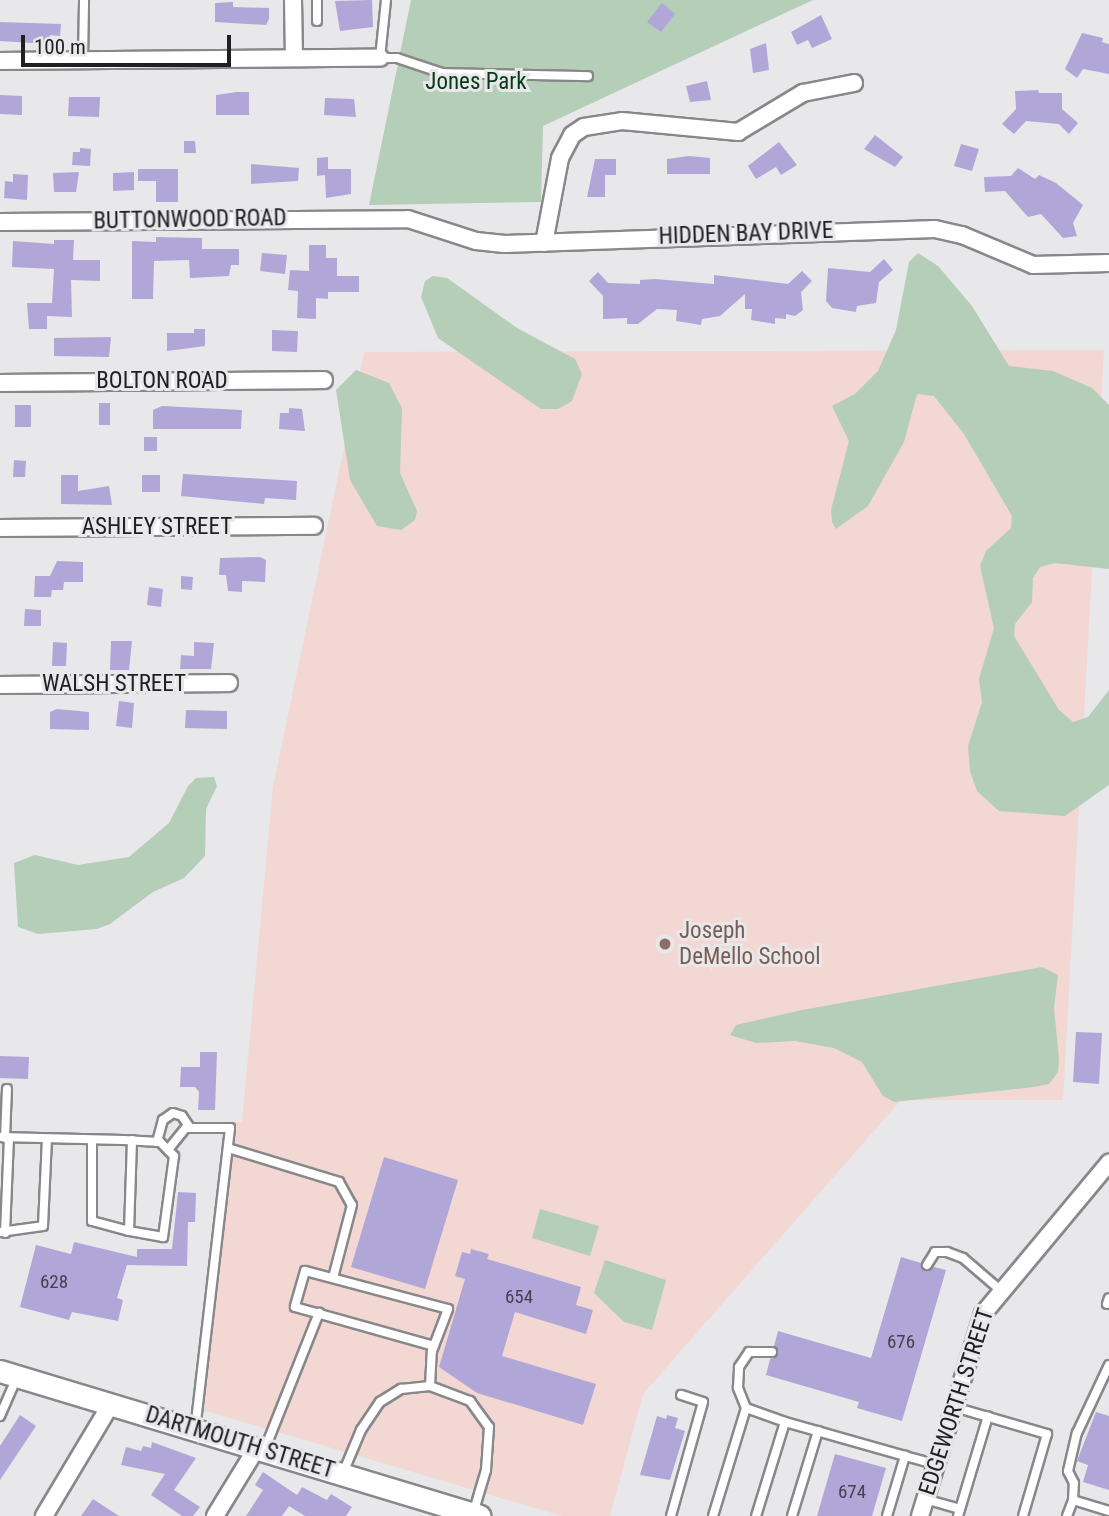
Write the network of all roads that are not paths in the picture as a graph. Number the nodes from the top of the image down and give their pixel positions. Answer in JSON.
{"nodes":[{"id":1,"x":84,"y":0,"type":"edge"},
{"id":2,"x":293,"y":0,"type":"edge"},
{"id":3,"x":317,"y":0,"type":"edge"},
{"id":4,"x":386,"y":0,"type":"edge"},
{"id":5,"x":317,"y":21,"type":"dead end"},
{"id":6,"x":294,"y":58,"type":"junction"},
{"id":7,"x":380,"y":58,"type":"junction"},
{"id":8,"x":83,"y":60,"type":"junction"},
{"id":9,"x":0,"y":61,"type":"edge"},
{"id":10,"x":588,"y":76,"type":"dead end"},
{"id":11,"x":854,"y":83,"type":"dead end"},
{"id":12,"x":381,"y":218,"type":"joint"},
{"id":13,"x":0,"y":222,"type":"edge"},
{"id":14,"x":544,"y":243,"type":"junction"},
{"id":15,"x":1109,"y":263,"type":"edge"},
{"id":16,"x":324,"y":380,"type":"dead end"},
{"id":17,"x":0,"y":383,"type":"edge"},
{"id":18,"x":314,"y":526,"type":"dead end"},
{"id":19,"x":0,"y":528,"type":"edge"},
{"id":20,"x":229,"y":683,"type":"dead end"},
{"id":21,"x":0,"y":685,"type":"edge"},
{"id":22,"x":7,"y":1088,"type":"dead end"},
{"id":23,"x":186,"y":1128,"type":"junction"},
{"id":24,"x":5,"y":1138,"type":"edge"},
{"id":25,"x":47,"y":1139,"type":"junction"},
{"id":26,"x":92,"y":1139,"type":"junction"},
{"id":27,"x":132,"y":1140,"type":"junction"},
{"id":28,"x":157,"y":1142,"type":"junction"},
{"id":29,"x":228,"y":1148,"type":"junction"},
{"id":30,"x":168,"y":1150,"type":"junction"},
{"id":31,"x":1109,"y":1163,"type":"edge"},
{"id":32,"x":129,"y":1231,"type":"junction"},
{"id":33,"x":3,"y":1233,"type":"edge"},
{"id":34,"x":927,"y":1265,"type":"dead end"},
{"id":35,"x":333,"y":1278,"type":"junction"},
{"id":36,"x":999,"y":1289,"type":"junction"},
{"id":37,"x":319,"y":1313,"type":"junction"},
{"id":38,"x":433,"y":1349,"type":"junction"},
{"id":39,"x":772,"y":1352,"type":"dead end"},
{"id":40,"x":1109,"y":1365,"type":"edge"},
{"id":41,"x":8,"y":1374,"type":"edge"},
{"id":42,"x":430,"y":1387,"type":"junction"},
{"id":43,"x":681,"y":1395,"type":"dead end"},
{"id":44,"x":111,"y":1404,"type":"junction"},
{"id":45,"x":953,"y":1406,"type":"junction"},
{"id":46,"x":746,"y":1408,"type":"junction"},
{"id":47,"x":0,"y":1416,"type":"edge"},
{"id":48,"x":988,"y":1416,"type":"junction"},
{"id":49,"x":785,"y":1422,"type":"junction"},
{"id":50,"x":195,"y":1429,"type":"junction"},
{"id":51,"x":818,"y":1431,"type":"junction"},
{"id":52,"x":260,"y":1450,"type":"junction"},
{"id":53,"x":904,"y":1459,"type":"junction"},
{"id":54,"x":935,"y":1464,"type":"junction"},
{"id":55,"x":342,"y":1474,"type":"junction"},
{"id":56,"x":925,"y":1499,"type":"junction"},
{"id":57,"x":1073,"y":1500,"type":"junction"},
{"id":58,"x":435,"y":1510,"type":"edge"},
{"id":59,"x":1109,"y":1511,"type":"edge"},
{"id":60,"x":959,"y":1512,"type":"edge"},
{"id":61,"x":477,"y":1515,"type":"edge"},
{"id":62,"x":44,"y":1516,"type":"edge"},
{"id":63,"x":215,"y":1516,"type":"edge"},
{"id":64,"x":671,"y":1516,"type":"edge"},
{"id":65,"x":713,"y":1516,"type":"edge"},
{"id":66,"x":756,"y":1516,"type":"edge"},
{"id":67,"x":792,"y":1516,"type":"edge"},
{"id":68,"x":887,"y":1516,"type":"edge"},
{"id":69,"x":920,"y":1516,"type":"edge"},
{"id":70,"x":1023,"y":1516,"type":"edge"},
{"id":71,"x":1067,"y":1516,"type":"edge"}],
"edges":[{"from":1,"to":8,"type":"lane"},
{"from":2,"to":6,"type":"street"},
{"from":3,"to":5,"type":"lane"},
{"from":4,"to":7,"type":"lane"},
{"from":6,"to":7,"type":"street"},
{"from":6,"to":8,"type":"street"},
{"from":7,"to":10,"type":"lane"},
{"from":8,"to":9,"type":"street"},
{"from":11,"to":14,"type":"street"},
{"from":12,"to":13,"type":"street","name":"BUTTONWOOD ROAD"},
{"from":12,"to":14,"type":"street","name":"HIDDEN BAY DRIVE"},
{"from":14,"to":15,"type":"street","name":"HIDDEN BAY DRIVE"},
{"from":16,"to":17,"type":"street","name":"BOLTON ROAD"},
{"from":18,"to":19,"type":"street","name":"ASHLEY STREET"},
{"from":20,"to":21,"type":"street","name":"WALSH STREET"},
{"from":22,"to":24,"type":"lane"},
{"from":23,"to":28,"type":"lane"},
{"from":23,"to":29,"type":"lane"},
{"from":23,"to":30,"type":"lane"},
{"from":24,"to":25,"type":"lane"},
{"from":24,"to":33,"type":"lane"},
{"from":25,"to":26,"type":"lane"},
{"from":25,"to":33,"type":"lane"},
{"from":26,"to":27,"type":"lane"},
{"from":26,"to":32,"type":"lane"},
{"from":27,"to":28,"type":"lane"},
{"from":27,"to":32,"type":"lane"},
{"from":28,"to":30,"type":"lane"},
{"from":29,"to":35,"type":"lane"},
{"from":29,"to":50,"type":"lane"},
{"from":30,"to":32,"type":"lane"},
{"from":31,"to":36,"type":"street","name":"EDGEWORTH STREET"},
{"from":34,"to":36,"type":"lane"},
{"from":35,"to":37,"type":"lane"},
{"from":35,"to":38,"type":"lane"},
{"from":36,"to":45,"type":"street","name":"EDGEWORTH STREET"},
{"from":37,"to":38,"type":"lane"},
{"from":37,"to":52,"type":"lane"},
{"from":38,"to":42,"type":"lane"},
{"from":39,"to":46,"type":"lane"},
{"from":40,"to":57,"type":"lane"},
{"from":41,"to":44,"type":"main road","name":"DARTMOUTH STREET"},
{"from":41,"to":47,"type":"lane"},
{"from":42,"to":55,"type":"lane"},
{"from":42,"to":61,"type":"lane"},
{"from":43,"to":64,"type":"lane"},
{"from":44,"to":50,"type":"main road","name":"DARTMOUTH STREET"},
{"from":44,"to":62,"type":"street"},
{"from":45,"to":48,"type":"lane"},
{"from":45,"to":54,"type":"street","name":"EDGEWORTH STREET"},
{"from":46,"to":49,"type":"lane"},
{"from":46,"to":65,"type":"lane"},
{"from":48,"to":60,"type":"lane"},
{"from":48,"to":70,"type":"lane"},
{"from":49,"to":51,"type":"lane"},
{"from":49,"to":66,"type":"lane"},
{"from":50,"to":52,"type":"main road","name":"DARTMOUTH STREET"},
{"from":51,"to":53,"type":"lane"},
{"from":51,"to":67,"type":"lane"},
{"from":52,"to":55,"type":"main road","name":"DARTMOUTH STREET"},
{"from":52,"to":63,"type":"street"},
{"from":53,"to":54,"type":"lane"},
{"from":53,"to":68,"type":"lane"},
{"from":54,"to":56,"type":"street","name":"EDGEWORTH STREET"},
{"from":55,"to":58,"type":"main road","name":"DARTMOUTH STREET"},
{"from":56,"to":60,"type":"lane"},
{"from":56,"to":69,"type":"street","name":"EDGEWORTH STREET"},
{"from":57,"to":59,"type":"lane"},
{"from":57,"to":71,"type":"lane"},
{"from":58,"to":61,"type":"main road","name":"DARTMOUTH STREET"}]}
